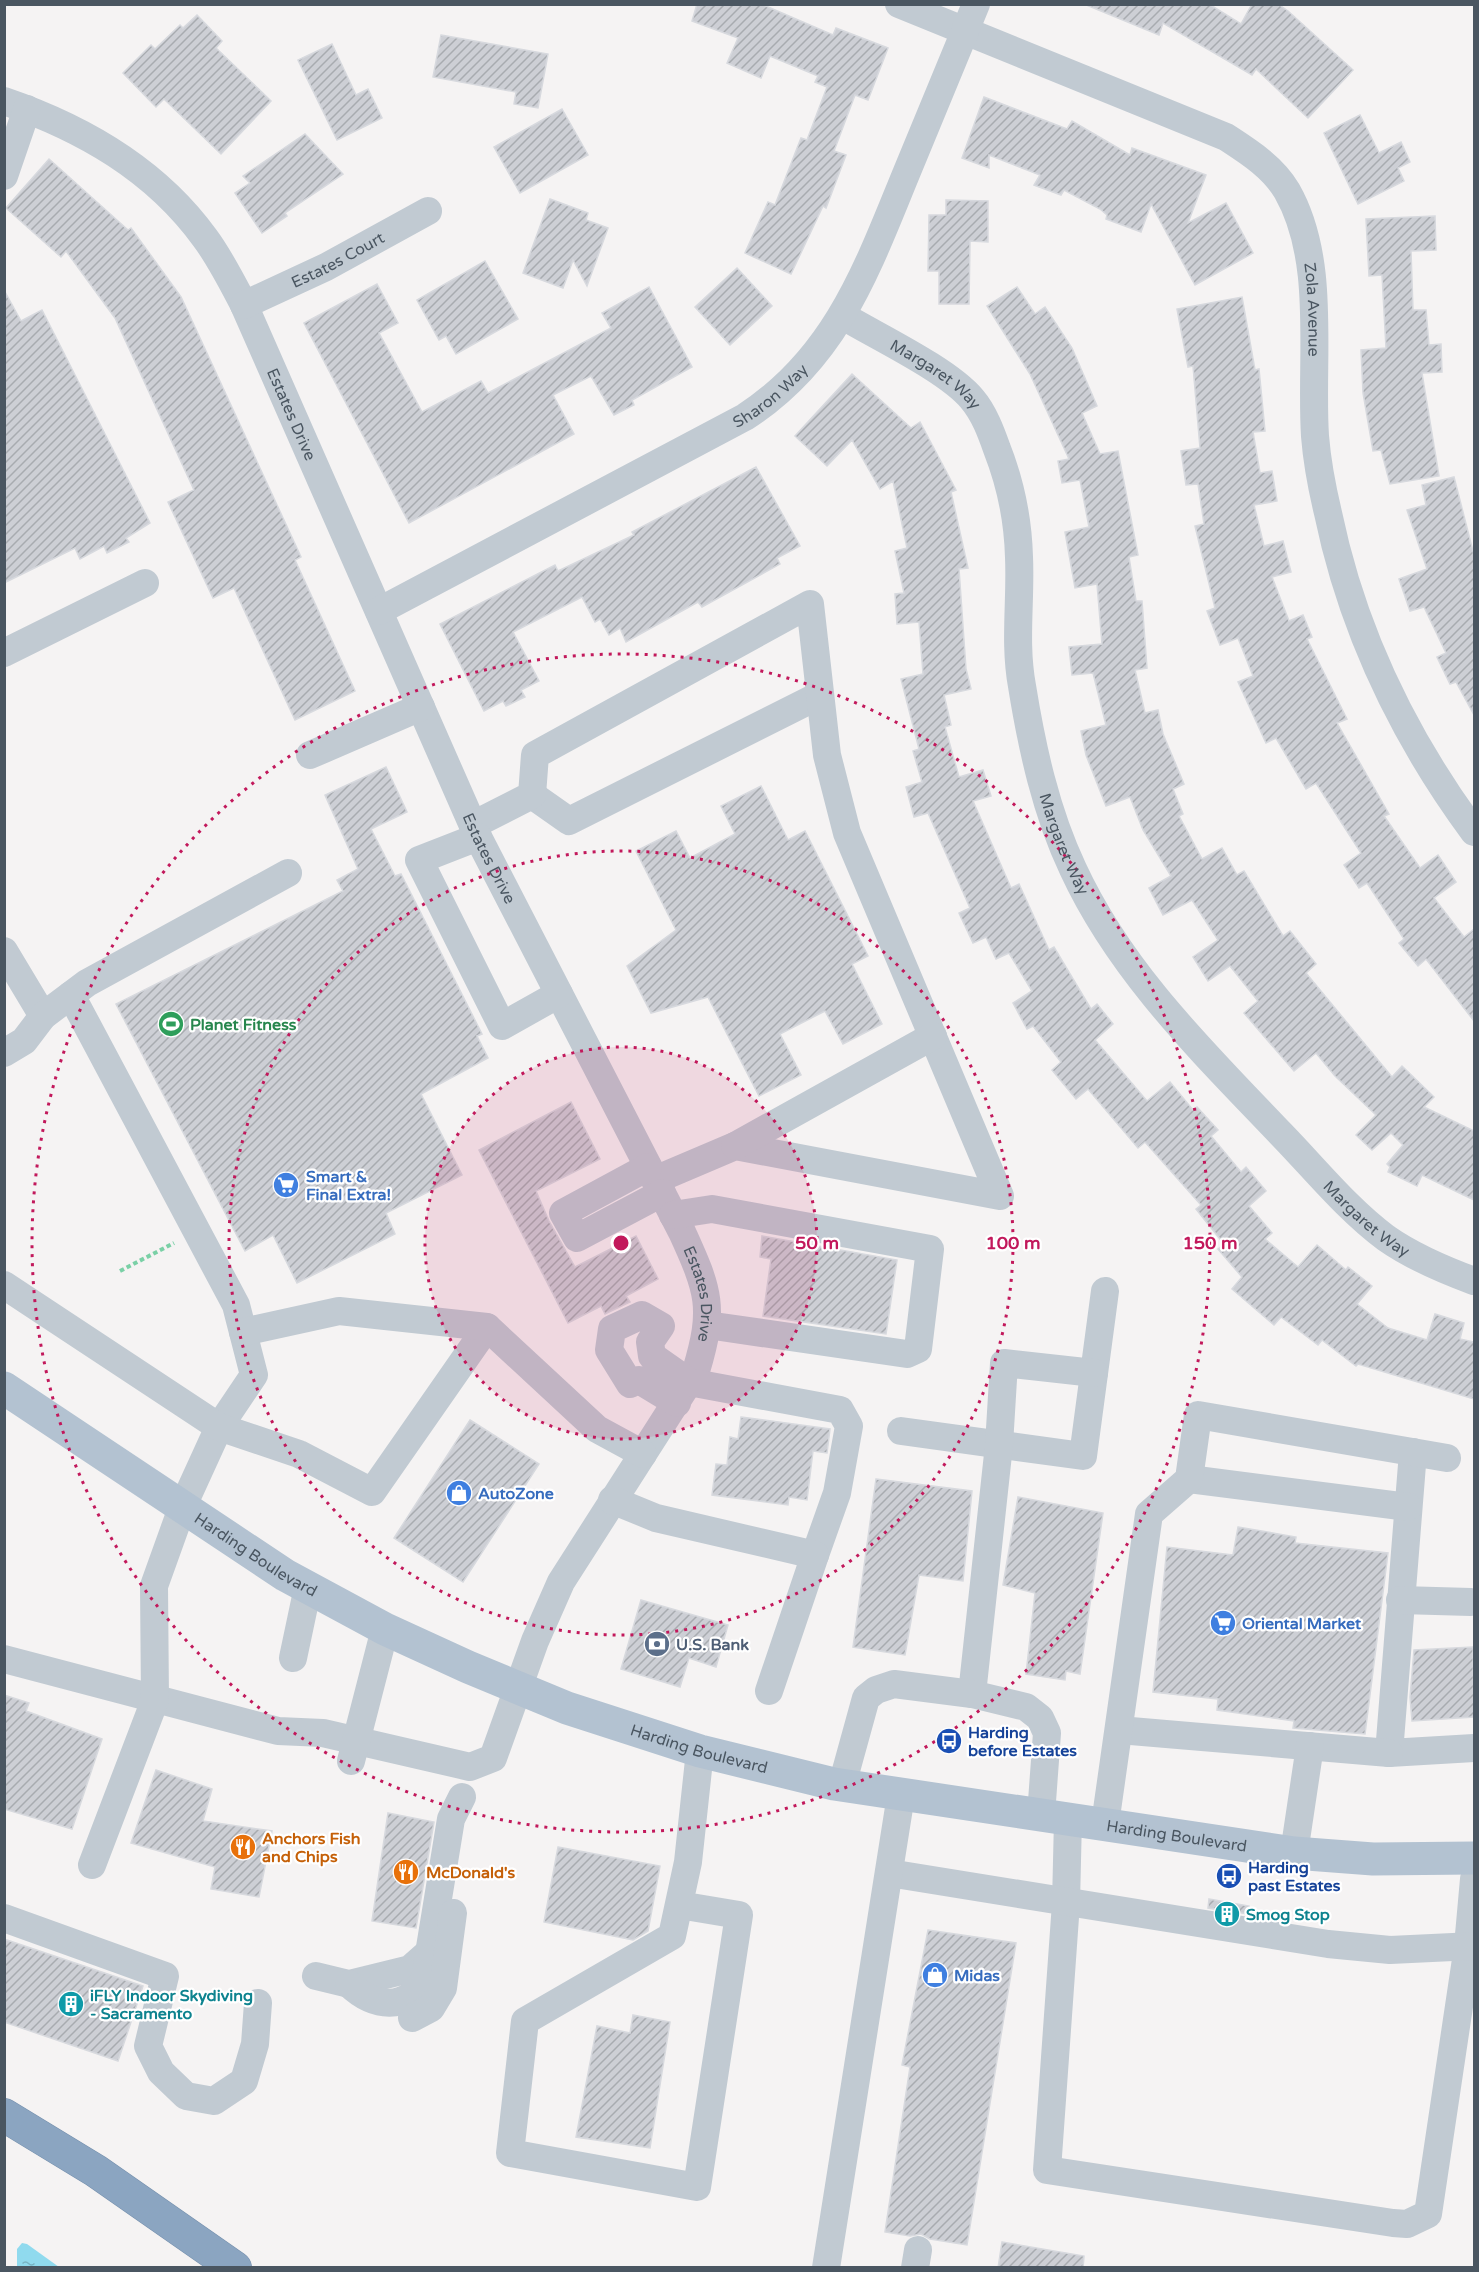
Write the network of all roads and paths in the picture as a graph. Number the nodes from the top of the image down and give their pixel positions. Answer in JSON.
{"nodes":[{"id":1,"x":899,"y":4,"type":"edge"},
{"id":2,"x":976,"y":4,"type":"edge"},
{"id":3,"x":965,"y":32,"type":"junction"},
{"id":4,"x":16,"y":105,"type":"edge"},
{"id":5,"x":4,"y":176,"type":"edge"},
{"id":6,"x":428,"y":211,"type":"dead end"},
{"id":7,"x":244,"y":305,"type":"junction"},
{"id":8,"x":843,"y":316,"type":"junction"},
{"id":9,"x":145,"y":583,"type":"dead end"},
{"id":10,"x":379,"y":611,"type":"junction"},
{"id":11,"x":4,"y":653,"type":"edge"},
{"id":12,"x":820,"y":695,"type":"junction"},
{"id":13,"x":421,"y":707,"type":"junction"},
{"id":14,"x":310,"y":756,"type":"dead end"},
{"id":15,"x":532,"y":795,"type":"junction"},
{"id":16,"x":476,"y":831,"type":"junction"},
{"id":17,"x":1474,"y":832,"type":"edge"},
{"id":18,"x":288,"y":873,"type":"dead end"},
{"id":19,"x":4,"y":951,"type":"edge"},
{"id":20,"x":71,"y":994,"type":"junction"},
{"id":21,"x":559,"y":994,"type":"junction"},
{"id":22,"x":42,"y":1016,"type":"junction"},
{"id":23,"x":933,"y":1036,"type":"junction"},
{"id":24,"x":4,"y":1053,"type":"edge"},
{"id":25,"x":735,"y":1146,"type":"junction"},
{"id":26,"x":659,"y":1189,"type":"junction"},
{"id":27,"x":196,"y":1232,"type":"junction"},
{"id":28,"x":120,"y":1271,"type":"dead end"},
{"id":29,"x":1474,"y":1281,"type":"edge"},
{"id":30,"x":4,"y":1286,"type":"edge"},
{"id":31,"x":1105,"y":1291,"type":"dead end"},
{"id":32,"x":707,"y":1325,"type":"junction"},
{"id":33,"x":487,"y":1327,"type":"junction"},
{"id":34,"x":243,"y":1332,"type":"junction"},
{"id":35,"x":1094,"y":1373,"type":"junction"},
{"id":36,"x":4,"y":1388,"type":"edge"},
{"id":37,"x":683,"y":1393,"type":"junction"},
{"id":38,"x":219,"y":1426,"type":"junction"},
{"id":39,"x":901,"y":1431,"type":"dead end"},
{"id":40,"x":999,"y":1445,"type":"junction"},
{"id":41,"x":1413,"y":1452,"type":"junction"},
{"id":42,"x":643,"y":1454,"type":"junction"},
{"id":43,"x":1448,"y":1458,"type":"dead end"},
{"id":44,"x":1189,"y":1479,"type":"junction"},
{"id":45,"x":612,"y":1500,"type":"junction"},
{"id":46,"x":1408,"y":1507,"type":"junction"},
{"id":47,"x":182,"y":1508,"type":"junction"},
{"id":48,"x":815,"y":1556,"type":"junction"},
{"id":49,"x":308,"y":1587,"type":"junction"},
{"id":50,"x":1400,"y":1600,"type":"junction"},
{"id":51,"x":1471,"y":1602,"type":"dead end"},
{"id":52,"x":385,"y":1629,"type":"junction"},
{"id":53,"x":293,"y":1658,"type":"dead end"},
{"id":54,"x":4,"y":1659,"type":"edge"},
{"id":55,"x":517,"y":1687,"type":"junction"},
{"id":56,"x":769,"y":1691,"type":"dead end"},
{"id":57,"x":972,"y":1694,"type":"junction"},
{"id":58,"x":154,"y":1700,"type":"junction"},
{"id":59,"x":1119,"y":1730,"type":"junction"},
{"id":60,"x":1310,"y":1746,"type":"junction"},
{"id":61,"x":1474,"y":1748,"type":"edge"},
{"id":62,"x":353,"y":1751,"type":"junction"},
{"id":63,"x":700,"y":1751,"type":"junction"},
{"id":64,"x":1389,"y":1753,"type":"junction"},
{"id":65,"x":470,"y":1767,"type":"junction"},
{"id":66,"x":842,"y":1785,"type":"junction"},
{"id":67,"x":901,"y":1794,"type":"junction"},
{"id":68,"x":462,"y":1797,"type":"junction"},
{"id":69,"x":1054,"y":1817,"type":"junction"},
{"id":70,"x":1106,"y":1824,"type":"junction"},
{"id":71,"x":1294,"y":1852,"type":"junction"},
{"id":72,"x":1474,"y":1858,"type":"edge"},
{"id":73,"x":92,"y":1865,"type":"dead end"},
{"id":74,"x":889,"y":1873,"type":"junction"},
{"id":75,"x":1474,"y":1879,"type":"edge"},
{"id":76,"x":1066,"y":1903,"type":"junction"},
{"id":77,"x":679,"y":1905,"type":"junction"},
{"id":78,"x":4,"y":1918,"type":"edge"},
{"id":79,"x":1472,"y":1946,"type":"edge"},
{"id":80,"x":316,"y":1976,"type":"dead end"},
{"id":81,"x":258,"y":2003,"type":"dead end"},
{"id":82,"x":412,"y":2018,"type":"dead end"},
{"id":83,"x":4,"y":2115,"type":"edge"},
{"id":84,"x":235,"y":2268,"type":"edge"},
{"id":85,"x":826,"y":2268,"type":"edge"}],
"edges":[{"from":1,"to":3,"type":"street","name":"Zola Avenue"},
{"from":2,"to":3,"type":"street","name":"Sharon Way"},
{"from":3,"to":8,"type":"street","name":"Sharon Way"},
{"from":3,"to":17,"type":"street","name":"Zola Avenue"},
{"from":4,"to":5,"type":"street"},
{"from":4,"to":7,"type":"street","name":"Estates Drive"},
{"from":6,"to":7,"type":"street","name":"Estates Court"},
{"from":7,"to":10,"type":"street","name":"Estates Drive"},
{"from":8,"to":10,"type":"street","name":"Sharon Way"},
{"from":8,"to":29,"type":"street","name":"Margaret Way"},
{"from":9,"to":11,"type":"street"},
{"from":10,"to":13,"type":"street","name":"Estates Drive"},
{"from":12,"to":15,"type":"street"},
{"from":12,"to":15,"type":"street"},
{"from":12,"to":23,"type":"street"},
{"from":13,"to":14,"type":"street"},
{"from":13,"to":16,"type":"street","name":"Estates Drive"},
{"from":15,"to":16,"type":"street"},
{"from":16,"to":21,"type":"street","name":"Estates Drive"},
{"from":16,"to":21,"type":"street"},
{"from":18,"to":20,"type":"street"},
{"from":19,"to":22,"type":"street"},
{"from":20,"to":22,"type":"street"},
{"from":20,"to":27,"type":"street"},
{"from":21,"to":26,"type":"street","name":"Estates Drive"},
{"from":22,"to":24,"type":"street"},
{"from":23,"to":25,"type":"street"},
{"from":23,"to":25,"type":"street"},
{"from":25,"to":26,"type":"street"},
{"from":26,"to":32,"type":"street","name":"Estates Drive"},
{"from":26,"to":32,"type":"street"},
{"from":27,"to":28,"type":"path"},
{"from":27,"to":34,"type":"street"},
{"from":30,"to":38,"type":"street"},
{"from":31,"to":35,"type":"street"},
{"from":32,"to":37,"type":"street","name":"Estates Drive"},
{"from":33,"to":34,"type":"street"},
{"from":33,"to":38,"type":"street"},
{"from":33,"to":42,"type":"street"},
{"from":34,"to":38,"type":"street"},
{"from":35,"to":40,"type":"street"},
{"from":35,"to":40,"type":"street"},
{"from":36,"to":47,"type":"main road","name":"Harding Boulevard"},
{"from":37,"to":42,"type":"street","name":"Estates Drive"},
{"from":37,"to":48,"type":"street"},
{"from":38,"to":47,"type":"street"},
{"from":39,"to":40,"type":"street"},
{"from":40,"to":57,"type":"street"},
{"from":41,"to":43,"type":"street"},
{"from":41,"to":44,"type":"street"},
{"from":41,"to":46,"type":"street"},
{"from":42,"to":45,"type":"street","name":"Estates Drive"},
{"from":44,"to":46,"type":"street"},
{"from":44,"to":59,"type":"street"},
{"from":45,"to":48,"type":"street"},
{"from":45,"to":55,"type":"street","name":"Estates Drive"},
{"from":46,"to":50,"type":"street"},
{"from":47,"to":49,"type":"main road","name":"Harding Boulevard"},
{"from":47,"to":58,"type":"street"},
{"from":48,"to":56,"type":"street"},
{"from":49,"to":52,"type":"main road","name":"Harding Boulevard"},
{"from":49,"to":53,"type":"street"},
{"from":50,"to":51,"type":"street"},
{"from":50,"to":64,"type":"street"},
{"from":52,"to":55,"type":"main road","name":"Harding Boulevard"},
{"from":52,"to":62,"type":"street"},
{"from":54,"to":58,"type":"street"},
{"from":55,"to":63,"type":"main road","name":"Harding Boulevard"},
{"from":55,"to":65,"type":"street","name":"Estates Drive"},
{"from":57,"to":66,"type":"street"},
{"from":57,"to":69,"type":"street"},
{"from":58,"to":62,"type":"street"},
{"from":58,"to":73,"type":"street"},
{"from":59,"to":60,"type":"street"},
{"from":59,"to":70,"type":"street"},
{"from":60,"to":64,"type":"street"},
{"from":60,"to":71,"type":"street"},
{"from":61,"to":64,"type":"street"},
{"from":62,"to":65,"type":"street"},
{"from":63,"to":66,"type":"main road","name":"Harding Boulevard"},
{"from":63,"to":77,"type":"street"},
{"from":65,"to":68,"type":"street"},
{"from":66,"to":67,"type":"main road","name":"Harding Boulevard"},
{"from":67,"to":69,"type":"main road","name":"Harding Boulevard"},
{"from":67,"to":74,"type":"street"},
{"from":68,"to":80,"type":"street"},
{"from":68,"to":82,"type":"street"},
{"from":69,"to":70,"type":"main road","name":"Harding Boulevard"},
{"from":69,"to":76,"type":"street"},
{"from":70,"to":71,"type":"main road","name":"Harding Boulevard"},
{"from":71,"to":72,"type":"main road","name":"Harding Boulevard"},
{"from":74,"to":76,"type":"street"},
{"from":74,"to":85,"type":"street"},
{"from":75,"to":79,"type":"street"},
{"from":76,"to":79,"type":"street"},
{"from":76,"to":79,"type":"street"},
{"from":77,"to":77,"type":"street"},
{"from":78,"to":81,"type":"street"},
{"from":83,"to":84,"type":"highway"}]}
